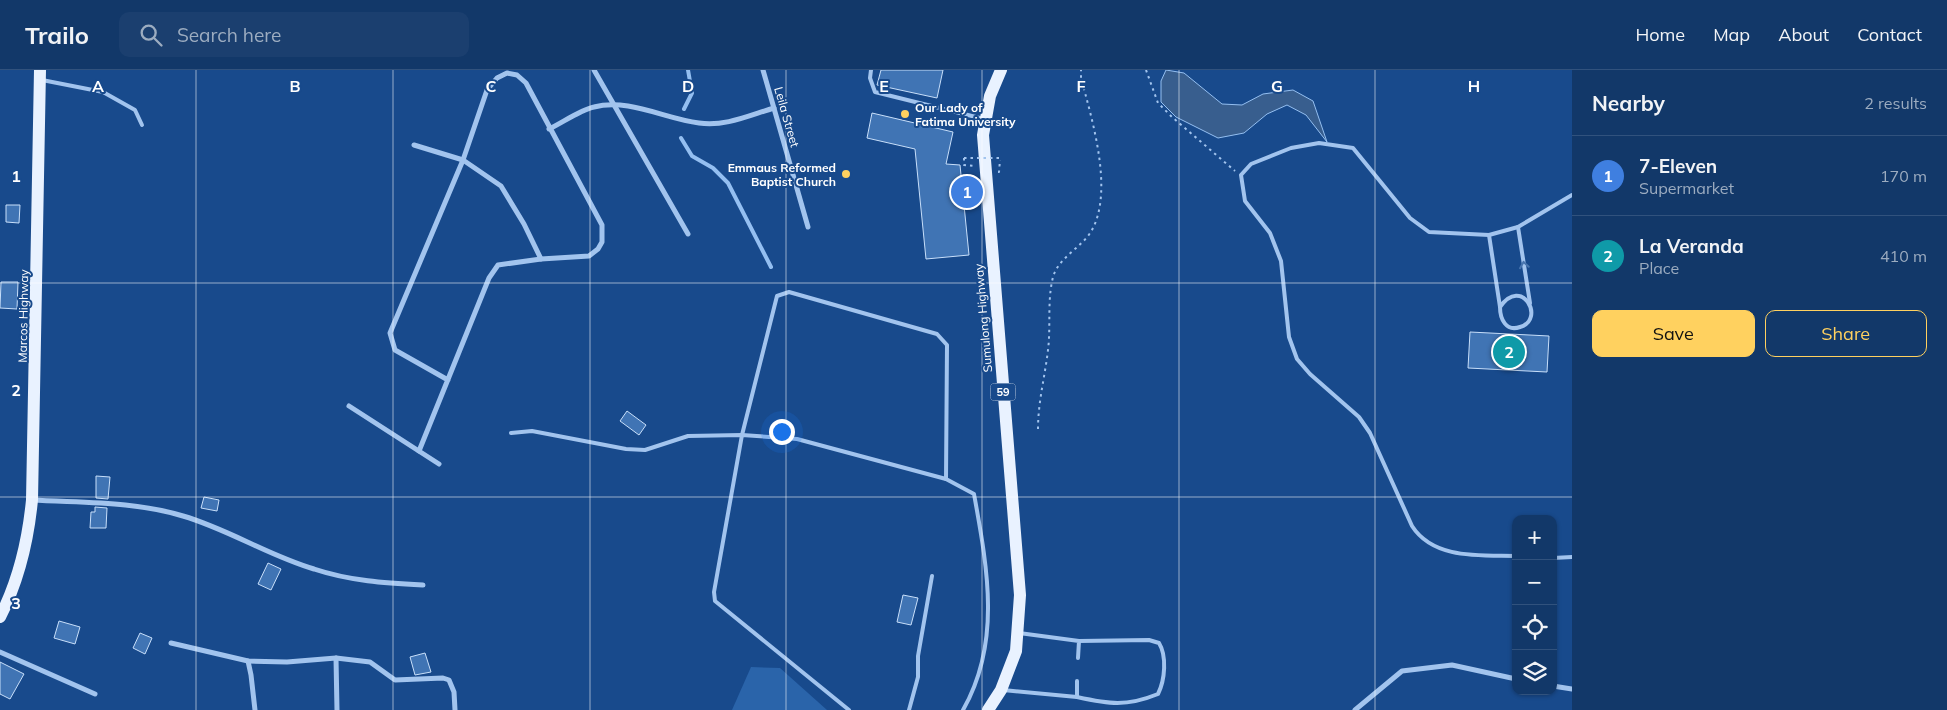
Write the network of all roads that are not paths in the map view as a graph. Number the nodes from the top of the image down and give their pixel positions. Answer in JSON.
{"nodes":[{"id":1,"x":594,"y":70,"type":"edge"},
{"id":2,"x":763,"y":70,"type":"edge"},
{"id":3,"x":871,"y":70,"type":"edge"},
{"id":4,"x":1001,"y":70,"type":"edge"},
{"id":5,"x":40,"y":75,"type":"edge"},
{"id":6,"x":615,"y":106,"type":"junction"},
{"id":7,"x":774,"y":108,"type":"junction"},
{"id":8,"x":985,"y":120,"type":"junction"},
{"id":9,"x":142,"y":125,"type":"dead end"},
{"id":10,"x":549,"y":129,"type":"junction"},
{"id":11,"x":414,"y":145,"type":"dead end"},
{"id":12,"x":463,"y":160,"type":"junction"},
{"id":13,"x":1572,"y":195,"type":"edge"},
{"id":14,"x":808,"y":227,"type":"dead end"},
{"id":15,"x":1518,"y":227,"type":"junction"},
{"id":16,"x":688,"y":234,"type":"dead end"},
{"id":17,"x":1489,"y":235,"type":"junction"},
{"id":18,"x":541,"y":259,"type":"junction"},
{"id":19,"x":1530,"y":303,"type":"junction"},
{"id":20,"x":1500,"y":307,"type":"junction"},
{"id":21,"x":448,"y":380,"type":"junction"},
{"id":22,"x":349,"y":406,"type":"dead end"},
{"id":23,"x":511,"y":433,"type":"dead end"},
{"id":24,"x":742,"y":435,"type":"junction"},
{"id":25,"x":419,"y":451,"type":"junction"},
{"id":26,"x":439,"y":464,"type":"dead end"},
{"id":27,"x":946,"y":479,"type":"junction"},
{"id":28,"x":32,"y":500,"type":"junction"},
{"id":29,"x":1512,"y":556,"type":"edge"},
{"id":30,"x":1572,"y":557,"type":"edge"},
{"id":31,"x":1557,"y":558,"type":"edge"},
{"id":32,"x":932,"y":576,"type":"dead end"},
{"id":33,"x":423,"y":585,"type":"dead end"},
{"id":34,"x":0,"y":617,"type":"edge"},
{"id":35,"x":1017,"y":633,"type":"junction"},
{"id":36,"x":1079,"y":641,"type":"junction"},
{"id":37,"x":170,"y":643,"type":"dead end"},
{"id":38,"x":0,"y":652,"type":"edge"},
{"id":39,"x":336,"y":658,"type":"junction"},
{"id":40,"x":1078,"y":658,"type":"dead end"},
{"id":41,"x":248,"y":660,"type":"junction"},
{"id":42,"x":1512,"y":678,"type":"edge"},
{"id":43,"x":1077,"y":681,"type":"dead end"},
{"id":44,"x":1557,"y":687,"type":"edge"},
{"id":45,"x":1572,"y":689,"type":"edge"},
{"id":46,"x":1001,"y":690,"type":"junction"},
{"id":47,"x":95,"y":694,"type":"dead end"},
{"id":48,"x":1077,"y":697,"type":"junction"},
{"id":49,"x":255,"y":710,"type":"edge"},
{"id":50,"x":337,"y":710,"type":"edge"},
{"id":51,"x":455,"y":710,"type":"edge"},
{"id":52,"x":849,"y":710,"type":"edge"},
{"id":53,"x":908,"y":710,"type":"edge"},
{"id":54,"x":963,"y":710,"type":"edge"},
{"id":55,"x":988,"y":710,"type":"edge"},
{"id":56,"x":1355,"y":710,"type":"edge"}],
"edges":[{"from":1,"to":6,"type":"street"},
{"from":2,"to":7,"type":"street","name":"Leila Street"},
{"from":3,"to":8,"type":"lane"},
{"from":4,"to":8,"type":"main road","name":"Sumulong Highway","number":"59"},
{"from":5,"to":9,"type":"lane"},
{"from":5,"to":28,"type":"main road","name":"Marcos Highway"},
{"from":6,"to":7,"type":"street"},
{"from":6,"to":10,"type":"street"},
{"from":6,"to":16,"type":"street"},
{"from":7,"to":14,"type":"street","name":"Leila Street"},
{"from":8,"to":35,"type":"main road","name":"Sumulong Highway","number":"59"},
{"from":10,"to":12,"type":"street"},
{"from":10,"to":18,"type":"street"},
{"from":11,"to":12,"type":"street"},
{"from":12,"to":18,"type":"street"},
{"from":12,"to":21,"type":"street"},
{"from":13,"to":15,"type":"lane"},
{"from":15,"to":17,"type":"lane"},
{"from":19,"to":15,"type":"lane","one_way":true},
{"from":17,"to":20,"type":"lane"},
{"from":17,"to":29,"type":"lane"},
{"from":18,"to":21,"type":"street"},
{"from":19,"to":20,"type":"lane"},
{"from":19,"to":20,"type":"lane"},
{"from":21,"to":25,"type":"street"},
{"from":22,"to":25,"type":"street"},
{"from":23,"to":24,"type":"lane"},
{"from":24,"to":27,"type":"lane"},
{"from":24,"to":27,"type":"lane"},
{"from":24,"to":52,"type":"lane"},
{"from":25,"to":26,"type":"street"},
{"from":27,"to":54,"type":"lane"},
{"from":28,"to":33,"type":"street"},
{"from":28,"to":34,"type":"main road","name":"Marcos Highway"},
{"from":30,"to":31,"type":"lane"},
{"from":32,"to":53,"type":"lane"},
{"from":35,"to":36,"type":"lane"},
{"from":35,"to":46,"type":"main road","name":"Sumulong Highway","number":"59"},
{"from":36,"to":40,"type":"lane"},
{"from":36,"to":48,"type":"lane"},
{"from":37,"to":41,"type":"street"},
{"from":38,"to":47,"type":"street"},
{"from":39,"to":41,"type":"street"},
{"from":39,"to":50,"type":"street"},
{"from":39,"to":51,"type":"street"},
{"from":41,"to":49,"type":"street"},
{"from":42,"to":56,"type":"street"},
{"from":43,"to":48,"type":"lane"},
{"from":44,"to":45,"type":"street"},
{"from":46,"to":48,"type":"lane"},
{"from":46,"to":55,"type":"main road","name":"Sumulong Highway","number":"59"}]}
